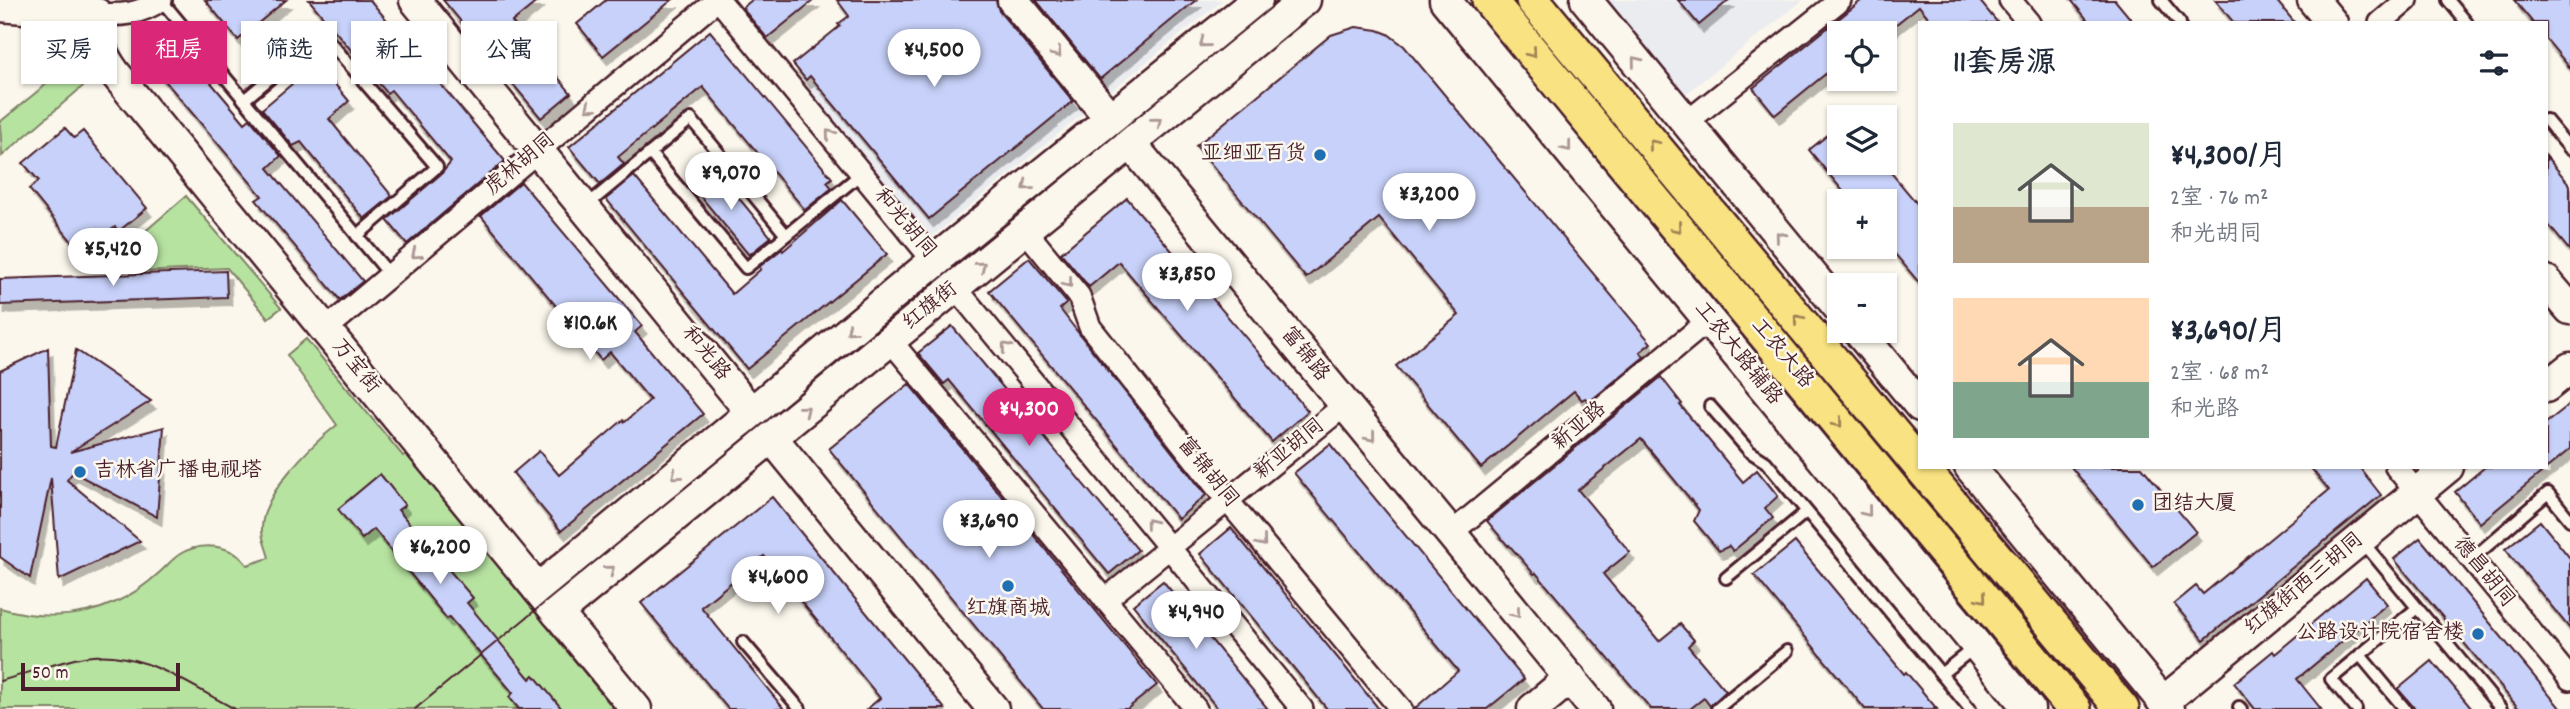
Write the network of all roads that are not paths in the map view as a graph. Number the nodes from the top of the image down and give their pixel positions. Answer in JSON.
{"nodes":[{"id":1,"x":161,"y":0,"type":"edge"},
{"id":2,"x":415,"y":0,"type":"edge"},
{"id":3,"x":718,"y":0,"type":"edge"},
{"id":4,"x":1013,"y":0,"type":"edge"},
{"id":5,"x":1257,"y":0,"type":"edge"},
{"id":6,"x":1306,"y":0,"type":"edge"},
{"id":7,"x":1446,"y":0,"type":"edge"},
{"id":8,"x":1489,"y":0,"type":"edge"},
{"id":9,"x":1533,"y":0,"type":"edge"},
{"id":10,"x":1586,"y":0,"type":"edge"},
{"id":11,"x":1840,"y":0,"type":"edge"},
{"id":12,"x":2010,"y":0,"type":"edge"},
{"id":13,"x":2161,"y":0,"type":"edge"},
{"id":14,"x":2314,"y":0,"type":"edge"},
{"id":15,"x":2407,"y":0,"type":"edge"},
{"id":16,"x":2448,"y":0,"type":"edge"},
{"id":17,"x":0,"y":6,"type":"edge"},
{"id":18,"x":97,"y":15,"type":"junction"},
{"id":19,"x":2027,"y":21,"type":"edge"},
{"id":20,"x":2178,"y":21,"type":"edge"},
{"id":21,"x":2330,"y":21,"type":"edge"},
{"id":22,"x":2382,"y":21,"type":"edge"},
{"id":23,"x":2465,"y":21,"type":"edge"},
{"id":24,"x":244,"y":100,"type":"junction"},
{"id":25,"x":1111,"y":118,"type":"junction"},
{"id":26,"x":1687,"y":122,"type":"junction"},
{"id":27,"x":2548,"y":122,"type":"edge"},
{"id":28,"x":1131,"y":143,"type":"junction"},
{"id":29,"x":2570,"y":149,"type":"edge"},
{"id":30,"x":538,"y":150,"type":"junction"},
{"id":31,"x":650,"y":153,"type":"junction"},
{"id":32,"x":862,"y":173,"type":"junction"},
{"id":33,"x":584,"y":208,"type":"junction"},
{"id":34,"x":1025,"y":230,"type":"junction"},
{"id":35,"x":786,"y":235,"type":"junction"},
{"id":36,"x":357,"y":236,"type":"junction"},
{"id":37,"x":934,"y":261,"type":"junction"},
{"id":38,"x":390,"y":275,"type":"junction"},
{"id":39,"x":2548,"y":283,"type":"edge"},
{"id":40,"x":956,"y":287,"type":"junction"},
{"id":41,"x":1827,"y":293,"type":"edge"},
{"id":42,"x":2570,"y":309,"type":"edge"},
{"id":43,"x":1709,"y":320,"type":"junction"},
{"id":44,"x":325,"y":330,"type":"junction"},
{"id":45,"x":890,"y":340,"type":"junction"},
{"id":46,"x":1868,"y":343,"type":"edge"},
{"id":47,"x":2570,"y":368,"type":"edge"},
{"id":48,"x":2548,"y":385,"type":"edge"},
{"id":49,"x":1918,"y":404,"type":"edge"},
{"id":50,"x":1345,"y":405,"type":"junction"},
{"id":51,"x":1710,"y":406,"type":"dead end"},
{"id":52,"x":752,"y":412,"type":"junction"},
{"id":53,"x":772,"y":437,"type":"junction"},
{"id":54,"x":1918,"y":464,"type":"edge"},
{"id":55,"x":1922,"y":469,"type":"edge"},
{"id":56,"x":1972,"y":469,"type":"edge"},
{"id":57,"x":2398,"y":469,"type":"edge"},
{"id":58,"x":2446,"y":469,"type":"edge"},
{"id":59,"x":2417,"y":492,"type":"junction"},
{"id":60,"x":1227,"y":500,"type":"junction"},
{"id":61,"x":1807,"y":512,"type":"junction"},
{"id":62,"x":2570,"y":520,"type":"edge"},
{"id":63,"x":1451,"y":534,"type":"junction"},
{"id":64,"x":2360,"y":539,"type":"junction"},
{"id":65,"x":1170,"y":546,"type":"junction"},
{"id":66,"x":2472,"y":559,"type":"junction"},
{"id":67,"x":1726,"y":578,"type":"dead end"},
{"id":68,"x":538,"y":589,"type":"junction"},
{"id":69,"x":1105,"y":600,"type":"junction"},
{"id":70,"x":2417,"y":608,"type":"junction"},
{"id":71,"x":557,"y":613,"type":"junction"},
{"id":72,"x":743,"y":642,"type":"dead end"},
{"id":73,"x":1977,"y":645,"type":"junction"},
{"id":74,"x":1787,"y":651,"type":"dead end"},
{"id":75,"x":2360,"y":655,"type":"junction"},
{"id":76,"x":1941,"y":674,"type":"junction"},
{"id":77,"x":1570,"y":678,"type":"junction"},
{"id":78,"x":2570,"y":679,"type":"edge"},
{"id":79,"x":2166,"y":705,"type":"edge"},
{"id":80,"x":986,"y":707,"type":"edge"},
{"id":81,"x":636,"y":709,"type":"edge"},
{"id":82,"x":800,"y":709,"type":"edge"},
{"id":83,"x":1196,"y":709,"type":"edge"},
{"id":84,"x":1301,"y":709,"type":"edge"},
{"id":85,"x":1401,"y":709,"type":"edge"},
{"id":86,"x":1533,"y":709,"type":"edge"},
{"id":87,"x":1595,"y":709,"type":"edge"},
{"id":88,"x":1717,"y":709,"type":"edge"},
{"id":89,"x":1970,"y":709,"type":"edge"},
{"id":90,"x":2029,"y":709,"type":"edge"},
{"id":91,"x":2074,"y":709,"type":"edge"},
{"id":92,"x":2122,"y":709,"type":"edge"},
{"id":93,"x":2356,"y":709,"type":"edge"},
{"id":94,"x":2405,"y":709,"type":"edge"},
{"id":95,"x":2501,"y":709,"type":"edge"}],
"edges":[{"from":1,"to":18,"type":"street"},
{"from":1,"to":24,"type":"lane"},
{"from":2,"to":30,"type":"street","name":"和光路"},
{"from":3,"to":30,"type":"street","name":"虎林胡同","one_way":true},
{"from":32,"to":3,"type":"street","name":"和光胡同","one_way":true},
{"from":4,"to":25,"type":"street","name":"富锦路","one_way":true},
{"from":5,"to":25,"type":"street","name":"红旗街","one_way":true},
{"from":28,"to":6,"type":"street","name":"红旗街","one_way":true},
{"from":7,"to":43,"type":"street","name":"工农大路辅路","one_way":true},
{"from":8,"to":91,"type":"main road","name":"工农大路","one_way":true},
{"from":54,"to":9,"type":"main road","name":"工农大路","one_way":true},
{"from":26,"to":10,"type":"street","one_way":true},
{"from":11,"to":26,"type":"street"},
{"from":12,"to":19,"type":"street"},
{"from":13,"to":20,"type":"lane"},
{"from":14,"to":21,"type":"street"},
{"from":15,"to":22,"type":"street"},
{"from":16,"to":23,"type":"lane"},
{"from":17,"to":18,"type":"street"},
{"from":18,"to":44,"type":"street","name":"万宝街"},
{"from":24,"to":36,"type":"lane"},
{"from":24,"to":36,"type":"lane"},
{"from":25,"to":28,"type":"street","name":"富锦路"},
{"from":25,"to":37,"type":"street","name":"红旗街","one_way":true},
{"from":41,"to":26,"type":"street","one_way":true},
{"from":27,"to":29,"type":"lane"},
{"from":28,"to":34,"type":"street","name":"红旗街"},
{"from":28,"to":50,"type":"street","name":"富锦路"},
{"from":30,"to":33,"type":"street","name":"和光路"},
{"from":30,"to":38,"type":"street","name":"虎林胡同","one_way":true},
{"from":31,"to":33,"type":"lane"},
{"from":31,"to":35,"type":"lane"},
{"from":31,"to":35,"type":"lane"},
{"from":32,"to":35,"type":"lane"},
{"from":32,"to":37,"type":"street","name":"和光胡同"},
{"from":33,"to":52,"type":"street","name":"和光路"},
{"from":40,"to":34,"type":"street","name":"红旗街","one_way":true},
{"from":34,"to":60,"type":"street","name":"富锦胡同","one_way":true},
{"from":36,"to":38,"type":"lane"},
{"from":37,"to":40,"type":"street","name":"和光胡同"},
{"from":37,"to":52,"type":"street","name":"红旗街","one_way":true},
{"from":38,"to":44,"type":"street","name":"虎林胡同"},
{"from":39,"to":42,"type":"street"},
{"from":40,"to":45,"type":"street","name":"红旗街"},
{"from":65,"to":40,"type":"street","name":"和光胡同","one_way":true},
{"from":43,"to":63,"type":"street","name":"新亚路"},
{"from":43,"to":73,"type":"street","name":"工农大路辅路","one_way":true},
{"from":44,"to":68,"type":"street","name":"万宝街"},
{"from":53,"to":45,"type":"street","name":"红旗街","one_way":true},
{"from":45,"to":69,"type":"street"},
{"from":46,"to":49,"type":"street"},
{"from":47,"to":48,"type":"street"},
{"from":50,"to":60,"type":"street","name":"新亚胡同"},
{"from":50,"to":63,"type":"street","name":"富锦路","one_way":true},
{"from":51,"to":61,"type":"lane"},
{"from":52,"to":53,"type":"street","name":"和光路"},
{"from":52,"to":68,"type":"street","name":"红旗街","one_way":true},
{"from":71,"to":53,"type":"street","name":"红旗街","one_way":true},
{"from":53,"to":80,"type":"street","name":"和光路"},
{"from":55,"to":92,"type":"main road","name":"工农大路"},
{"from":56,"to":79,"type":"street"},
{"from":57,"to":59,"type":"street","name":"德昌胡同"},
{"from":58,"to":59,"type":"street","name":"红旗街西三胡同"},
{"from":59,"to":64,"type":"street","name":"红旗街西三胡同"},
{"from":59,"to":66,"type":"street","name":"德昌胡同"},
{"from":60,"to":65,"type":"street","name":"新亚胡同"},
{"from":60,"to":85,"type":"street","name":"富锦胡同","one_way":true},
{"from":61,"to":67,"type":"lane"},
{"from":61,"to":76,"type":"lane"},
{"from":62,"to":66,"type":"lane"},
{"from":63,"to":77,"type":"street","name":"富锦路","one_way":true},
{"from":64,"to":70,"type":"lane"},
{"from":64,"to":79,"type":"street","name":"红旗街西三胡同"},
{"from":65,"to":69,"type":"street","name":"新亚胡同"},
{"from":65,"to":84,"type":"street","name":"和光胡同"},
{"from":66,"to":78,"type":"street","name":"德昌胡同"},
{"from":68,"to":71,"type":"street","name":"万宝街"},
{"from":69,"to":83,"type":"street"},
{"from":70,"to":75,"type":"lane"},
{"from":70,"to":95,"type":"lane"},
{"from":71,"to":81,"type":"street","name":"万宝街"},
{"from":72,"to":82,"type":"lane"},
{"from":73,"to":76,"type":"lane"},
{"from":73,"to":90,"type":"street","name":"工农大路辅路"},
{"from":74,"to":88,"type":"lane"},
{"from":75,"to":93,"type":"lane"},
{"from":75,"to":94,"type":"lane"},
{"from":76,"to":89,"type":"lane"},
{"from":77,"to":86,"type":"street"},
{"from":77,"to":87,"type":"street","name":"富锦路"}]}
